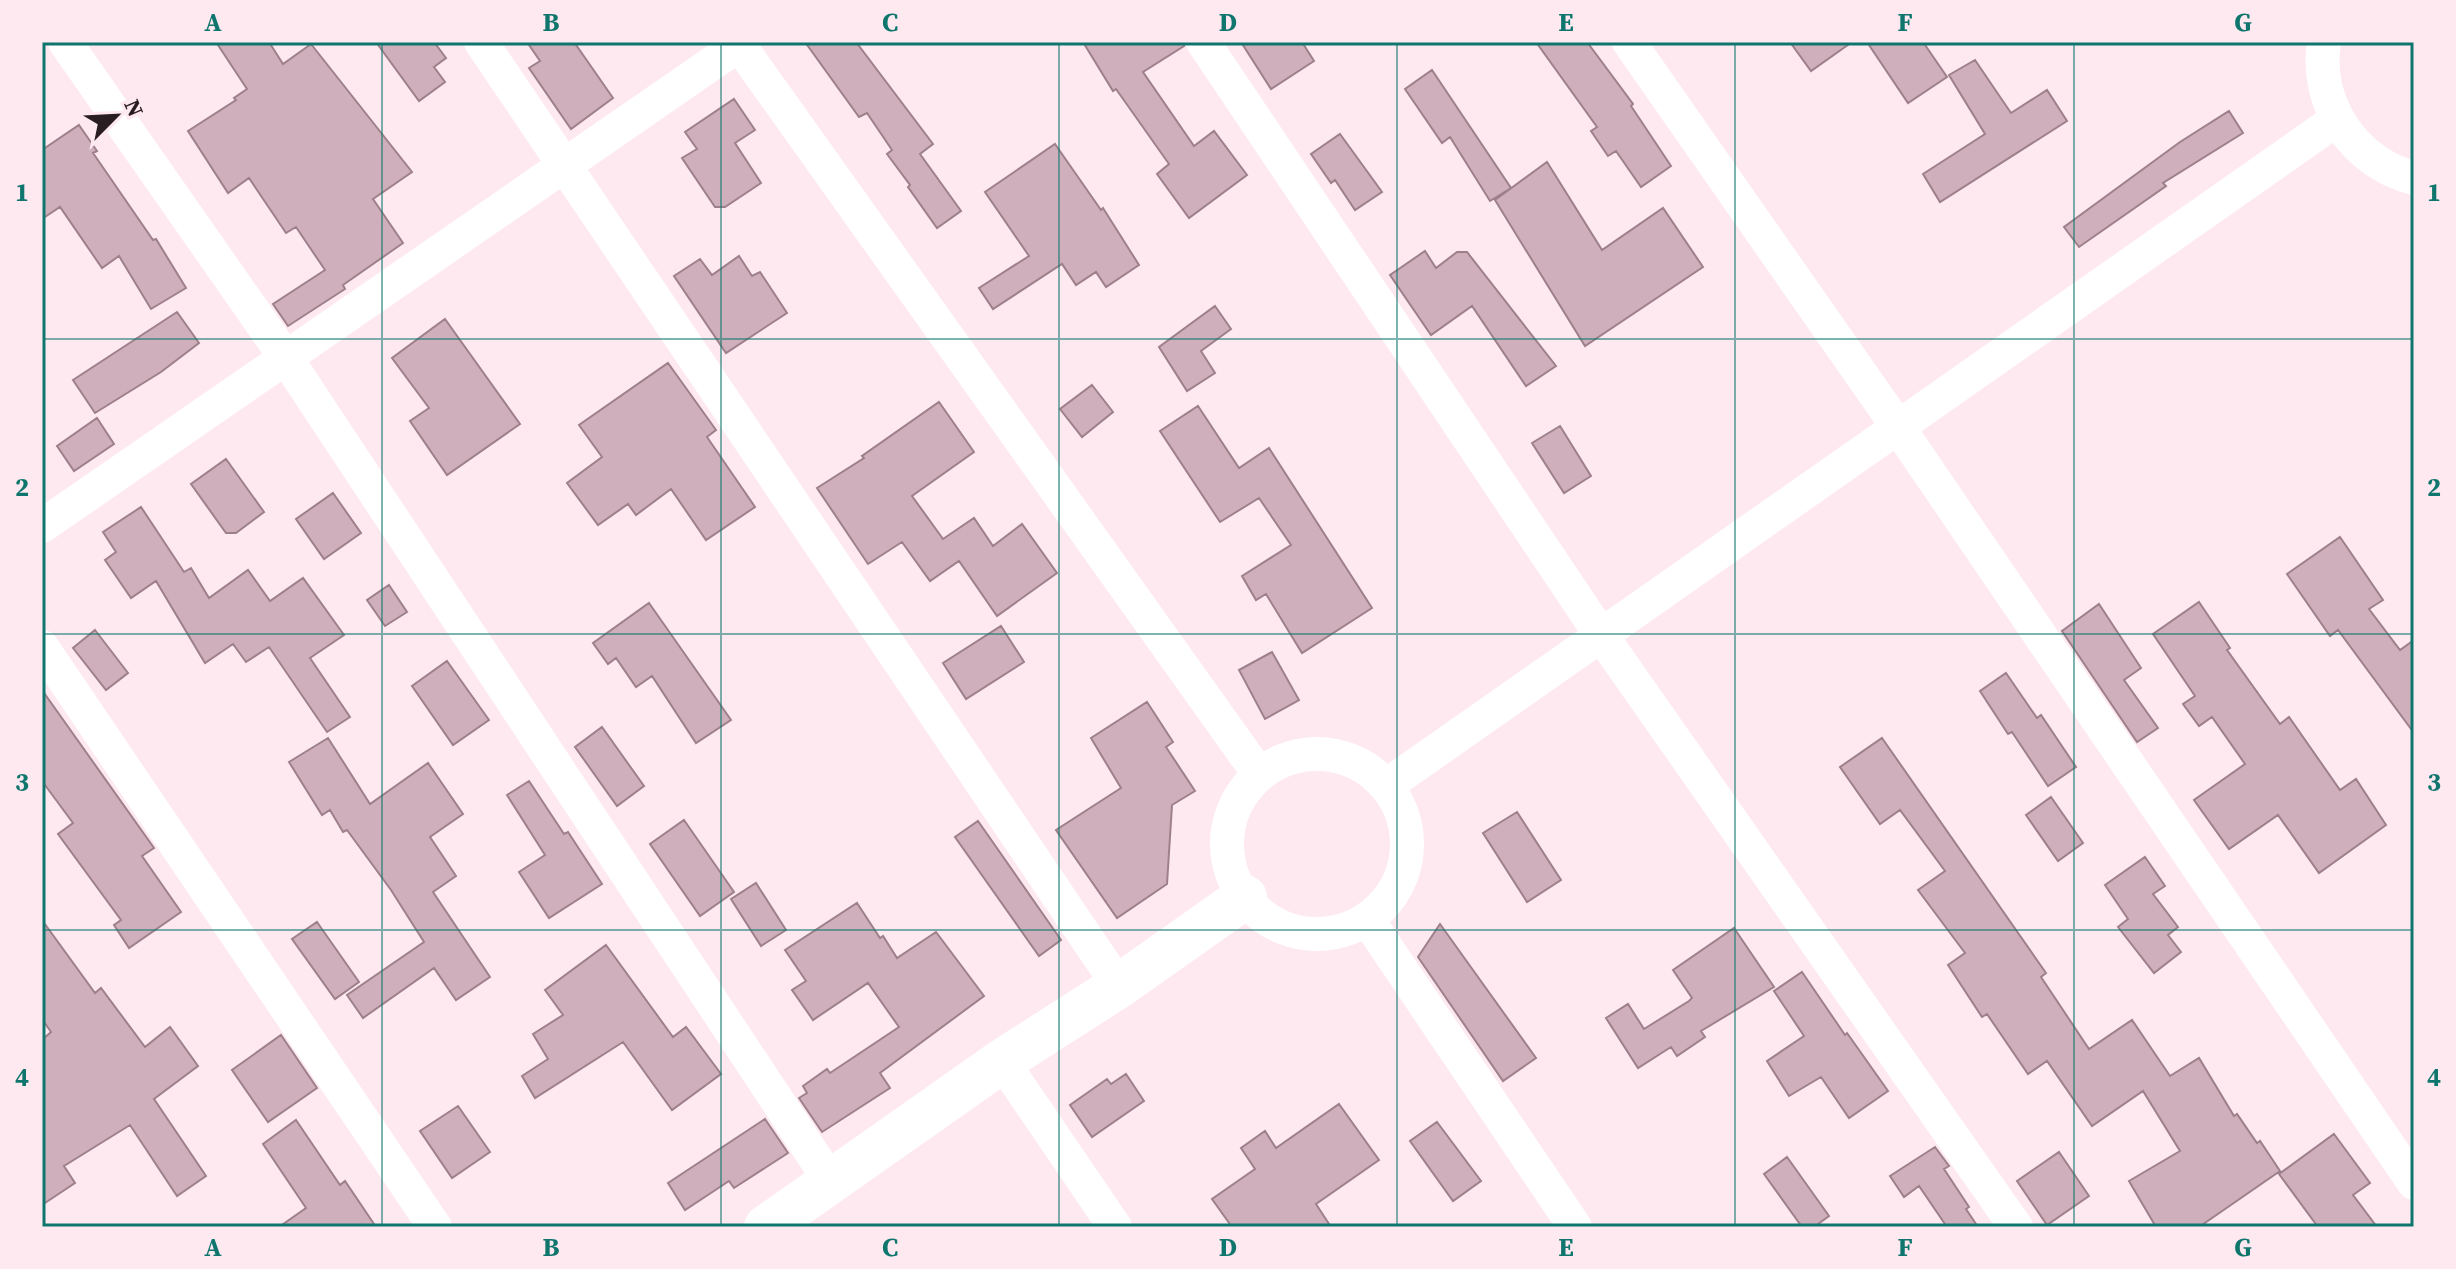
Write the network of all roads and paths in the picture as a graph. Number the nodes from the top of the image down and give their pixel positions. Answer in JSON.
{"nodes":[{"id":1,"x":65,"y":42,"type":"edge"},
{"id":2,"x":481,"y":42,"type":"edge"},
{"id":3,"x":1203,"y":42,"type":"edge"},
{"id":4,"x":1629,"y":42,"type":"edge"},
{"id":5,"x":2324,"y":42,"type":"edge"},
{"id":6,"x":740,"y":43,"type":"edge"},
{"id":7,"x":2336,"y":120,"type":"junction"},
{"id":8,"x":565,"y":165,"type":"junction"},
{"id":9,"x":2414,"y":178,"type":"edge"},
{"id":10,"x":286,"y":358,"type":"junction"},
{"id":11,"x":1898,"y":427,"type":"junction"},
{"id":12,"x":42,"y":526,"type":"edge"},
{"id":13,"x":1601,"y":635,"type":"junction"},
{"id":14,"x":42,"y":647,"type":"edge"},
{"id":15,"x":1259,"y":774,"type":"junction"},
{"id":16,"x":1386,"y":786,"type":"junction"},
{"id":17,"x":1245,"y":897,"type":"junction"},
{"id":18,"x":1367,"y":919,"type":"junction"},
{"id":19,"x":1119,"y":986,"type":"junction"},
{"id":20,"x":1002,"y":1061,"type":"junction"},
{"id":21,"x":831,"y":1182,"type":"junction"},
{"id":22,"x":2414,"y":1183,"type":"edge"},
{"id":23,"x":435,"y":1227,"type":"edge"},
{"id":24,"x":766,"y":1227,"type":"edge"},
{"id":25,"x":1115,"y":1227,"type":"edge"},
{"id":26,"x":1575,"y":1227,"type":"edge"},
{"id":27,"x":2016,"y":1227,"type":"edge"}],
"edges":[{"from":1,"to":10,"type":"street"},
{"from":2,"to":8,"type":"street"},
{"from":3,"to":13,"type":"street"},
{"from":4,"to":11,"type":"street"},
{"from":5,"to":7,"type":"street"},
{"from":6,"to":8,"type":"street"},
{"from":6,"to":15,"type":"street"},
{"from":7,"to":9,"type":"street"},
{"from":7,"to":11,"type":"street"},
{"from":8,"to":10,"type":"street"},
{"from":8,"to":19,"type":"street"},
{"from":10,"to":12,"type":"street"},
{"from":10,"to":21,"type":"street"},
{"from":11,"to":13,"type":"street"},
{"from":11,"to":22,"type":"street"},
{"from":13,"to":16,"type":"street"},
{"from":13,"to":27,"type":"street"},
{"from":14,"to":23,"type":"street"},
{"from":15,"to":16,"type":"street"},
{"from":15,"to":17,"type":"street"},
{"from":16,"to":18,"type":"street"},
{"from":17,"to":18,"type":"street"},
{"from":17,"to":19,"type":"street"},
{"from":18,"to":26,"type":"street"},
{"from":19,"to":20,"type":"street"},
{"from":20,"to":21,"type":"street"},
{"from":20,"to":25,"type":"street"},
{"from":21,"to":24,"type":"street"}]}
